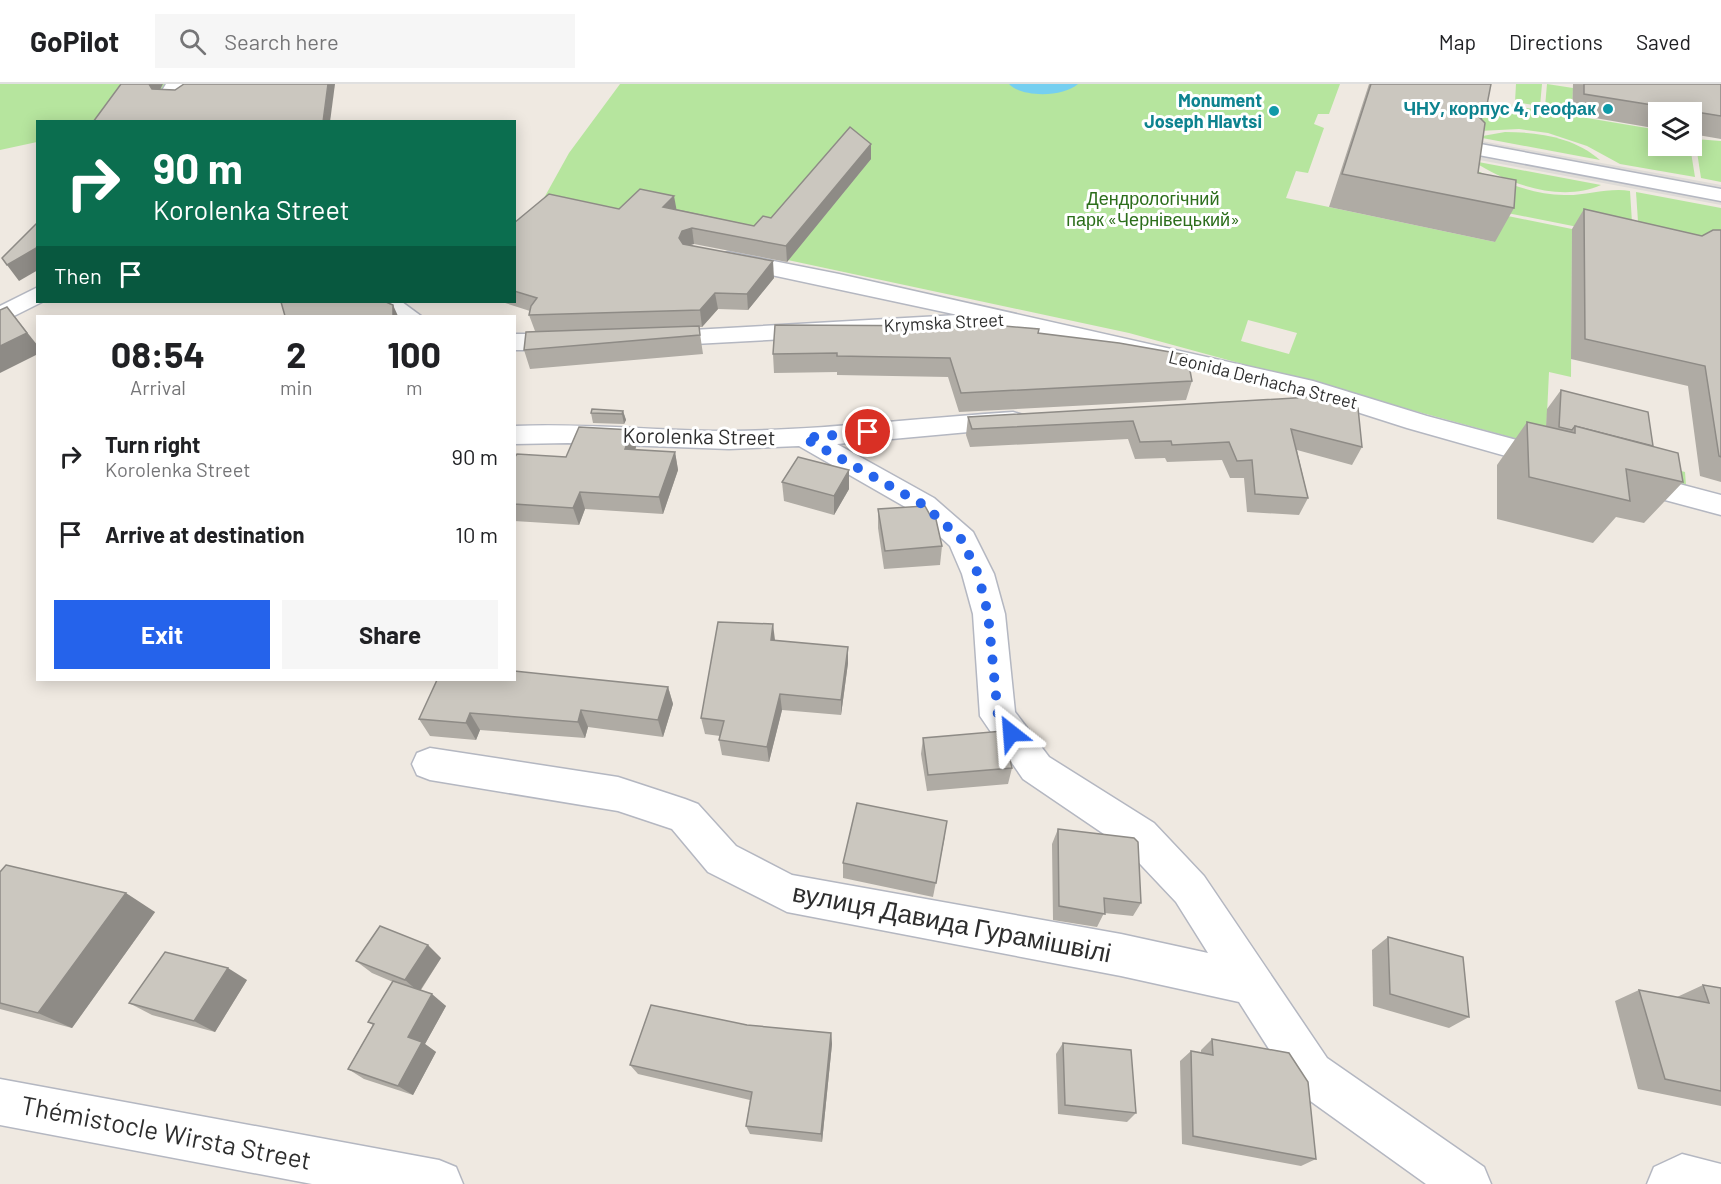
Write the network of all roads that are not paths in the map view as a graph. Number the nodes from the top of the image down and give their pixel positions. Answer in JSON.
{"nodes":[{"id":1,"x":1475,"y":149,"type":"edge"},
{"id":2,"x":1721,"y":195,"type":"edge"},
{"id":3,"x":704,"y":255,"type":"edge"},
{"id":4,"x":36,"y":295,"type":"edge"},
{"id":5,"x":388,"y":303,"type":"edge"},
{"id":6,"x":407,"y":315,"type":"edge"},
{"id":7,"x":0,"y":316,"type":"edge"},
{"id":8,"x":1013,"y":320,"type":"junction"},
{"id":9,"x":629,"y":340,"type":"edge"},
{"id":10,"x":593,"y":341,"type":"edge"},
{"id":11,"x":516,"y":342,"type":"edge"},
{"id":12,"x":1313,"y":389,"type":"junction"},
{"id":13,"x":1262,"y":401,"type":"edge"},
{"id":14,"x":1033,"y":419,"type":"edge"},
{"id":15,"x":516,"y":435,"type":"edge"},
{"id":16,"x":804,"y":438,"type":"junction"},
{"id":17,"x":1575,"y":465,"type":"edge"},
{"id":18,"x":1608,"y":474,"type":"edge"},
{"id":19,"x":1721,"y":505,"type":"edge"},
{"id":20,"x":430,"y":764,"type":"dead end"},
{"id":21,"x":1253,"y":984,"type":"junction"},
{"id":22,"x":0,"y":1102,"type":"edge"},
{"id":23,"x":439,"y":1184,"type":"edge"},
{"id":24,"x":1467,"y":1184,"type":"edge"},
{"id":25,"x":1671,"y":1184,"type":"edge"},
{"id":26,"x":1711,"y":1184,"type":"edge"}],
"edges":[{"from":1,"to":2,"type":"street"},
{"from":3,"to":8,"type":"street","name":"Leonida Derhacha Street"},
{"from":4,"to":7,"type":"street"},
{"from":5,"to":6,"type":"street"},
{"from":8,"to":9,"type":"street","name":"Krymska Street"},
{"from":8,"to":12,"type":"street","name":"Leonida Derhacha Street"},
{"from":10,"to":11,"type":"street"},
{"from":12,"to":13,"type":"street"},
{"from":12,"to":17,"type":"street","name":"Leonida Derhacha Street"},
{"from":14,"to":16,"type":"street","name":"Korolenka Street"},
{"from":15,"to":16,"type":"street","name":"Korolenka Street"},
{"from":16,"to":21,"type":"street"},
{"from":18,"to":19,"type":"street"},
{"from":20,"to":21,"type":"street","name":"вулиця Давида Гурамішвілі"},
{"from":21,"to":24,"type":"street"},
{"from":22,"to":23,"type":"street","name":"Thémistocle Wirsta Street"},
{"from":25,"to":26,"type":"street"}]}
